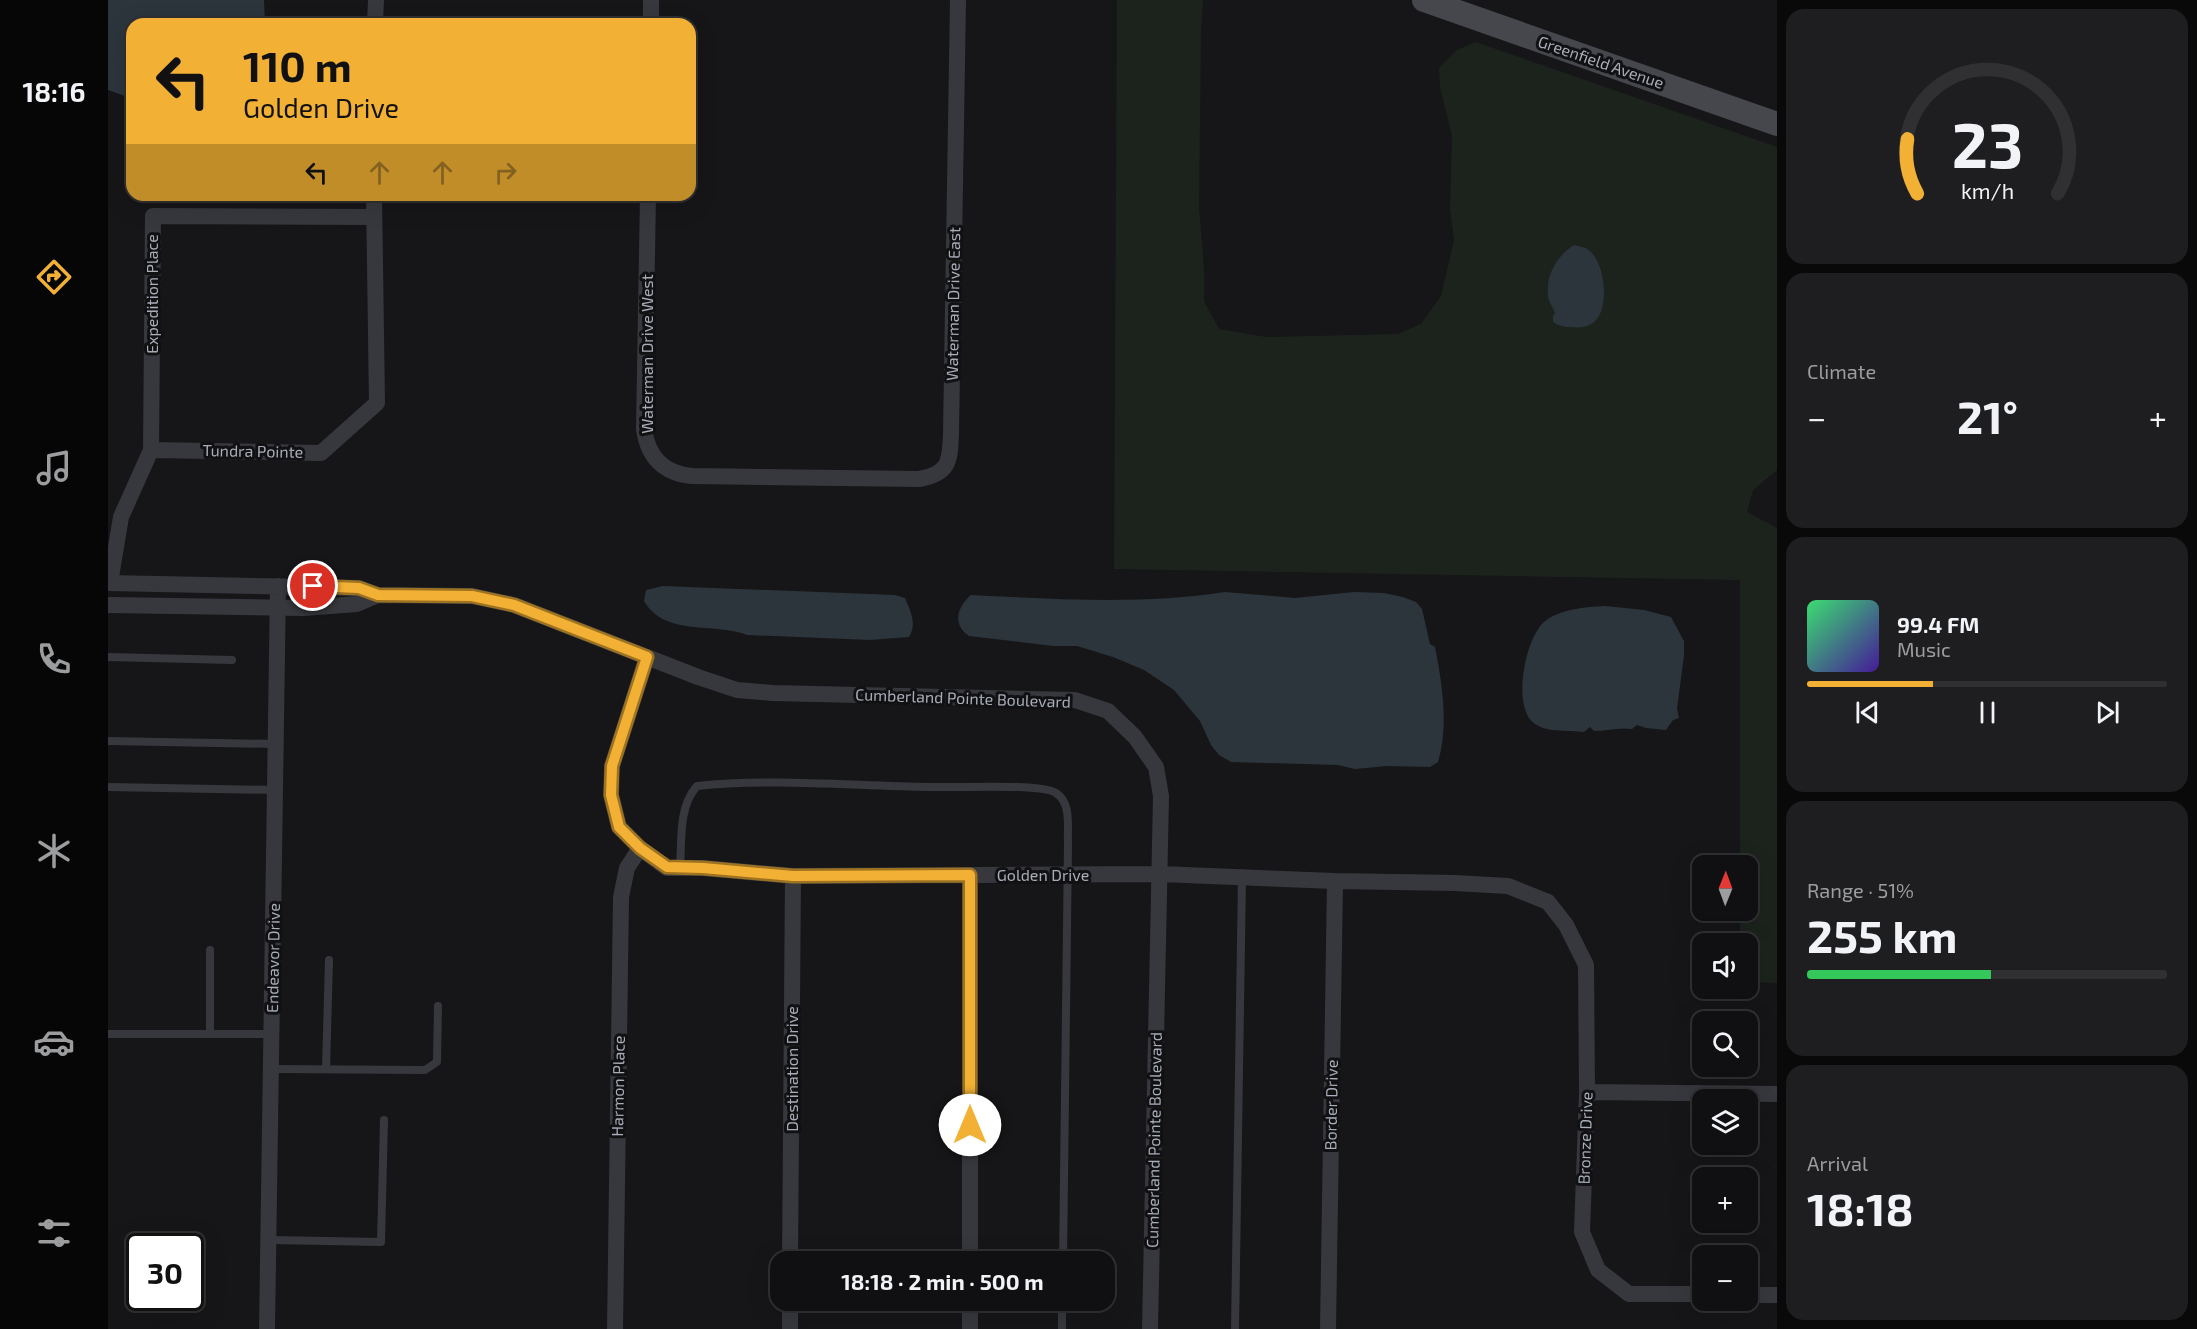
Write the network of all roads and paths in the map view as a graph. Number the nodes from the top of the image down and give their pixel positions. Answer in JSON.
{"nodes":[{"id":1,"x":376,"y":0,"type":"edge"},
{"id":2,"x":651,"y":0,"type":"edge"},
{"id":3,"x":958,"y":0,"type":"edge"},
{"id":4,"x":1424,"y":0,"type":"edge"},
{"id":5,"x":375,"y":18,"type":"edge"},
{"id":6,"x":651,"y":18,"type":"edge"},
{"id":7,"x":1777,"y":124,"type":"edge"},
{"id":8,"x":374,"y":201,"type":"edge"},
{"id":9,"x":648,"y":201,"type":"edge"},
{"id":10,"x":374,"y":217,"type":"junction"},
{"id":11,"x":151,"y":450,"type":"junction"},
{"id":12,"x":809,"y":477,"type":"joint"},
{"id":13,"x":109,"y":583,"type":"edge"},
{"id":14,"x":278,"y":586,"type":"junction"},
{"id":15,"x":378,"y":595,"type":"junction"},
{"id":16,"x":108,"y":605,"type":"edge"},
{"id":17,"x":277,"y":608,"type":"junction"},
{"id":18,"x":108,"y":657,"type":"edge"},
{"id":19,"x":647,"y":657,"type":"junction"},
{"id":20,"x":232,"y":660,"type":"dead end"},
{"id":21,"x":108,"y":741,"type":"edge"},
{"id":22,"x":276,"y":744,"type":"junction"},
{"id":23,"x":108,"y":787,"type":"edge"},
{"id":24,"x":275,"y":790,"type":"junction"},
{"id":25,"x":640,"y":848,"type":"junction"},
{"id":26,"x":680,"y":868,"type":"junction"},
{"id":27,"x":1068,"y":874,"type":"junction"},
{"id":28,"x":1160,"y":874,"type":"junction"},
{"id":29,"x":970,"y":875,"type":"junction"},
{"id":30,"x":793,"y":876,"type":"junction"},
{"id":31,"x":1242,"y":878,"type":"junction"},
{"id":32,"x":1335,"y":881,"type":"junction"},
{"id":33,"x":1548,"y":902,"type":"joint"},
{"id":34,"x":210,"y":950,"type":"dead end"},
{"id":35,"x":328,"y":960,"type":"dead end"},
{"id":36,"x":438,"y":1006,"type":"dead end"},
{"id":37,"x":108,"y":1034,"type":"edge"},
{"id":38,"x":210,"y":1034,"type":"junction"},
{"id":39,"x":272,"y":1034,"type":"junction"},
{"id":40,"x":272,"y":1069,"type":"junction"},
{"id":41,"x":326,"y":1069,"type":"junction"},
{"id":42,"x":1587,"y":1092,"type":"junction"},
{"id":43,"x":1777,"y":1094,"type":"edge"},
{"id":44,"x":384,"y":1120,"type":"dead end"},
{"id":45,"x":270,"y":1240,"type":"junction"},
{"id":46,"x":790,"y":1251,"type":"edge"},
{"id":47,"x":970,"y":1251,"type":"edge"},
{"id":48,"x":1063,"y":1251,"type":"edge"},
{"id":49,"x":1692,"y":1294,"type":"edge"},
{"id":50,"x":1758,"y":1295,"type":"edge"},
{"id":51,"x":1777,"y":1295,"type":"edge"},
{"id":52,"x":790,"y":1311,"type":"edge"},
{"id":53,"x":970,"y":1311,"type":"edge"},
{"id":54,"x":1062,"y":1311,"type":"edge"},
{"id":55,"x":267,"y":1329,"type":"edge"},
{"id":56,"x":615,"y":1329,"type":"edge"},
{"id":57,"x":790,"y":1329,"type":"edge"},
{"id":58,"x":970,"y":1329,"type":"edge"},
{"id":59,"x":1062,"y":1329,"type":"edge"},
{"id":60,"x":1150,"y":1329,"type":"edge"},
{"id":61,"x":1235,"y":1329,"type":"edge"},
{"id":62,"x":1328,"y":1329,"type":"edge"}],
"edges":[{"from":1,"to":5,"type":"street"},
{"from":2,"to":6,"type":"street"},
{"from":3,"to":12,"type":"street","name":"Waterman Drive East"},
{"from":4,"to":7,"type":"main road","name":"Greenfield Avenue"},
{"from":8,"to":10,"type":"street","name":"Tundra Pointe"},
{"from":9,"to":12,"type":"street","name":"Waterman Drive West"},
{"from":10,"to":11,"type":"street","name":"Tundra Pointe"},
{"from":10,"to":11,"type":"street","name":"Expedition Place"},
{"from":11,"to":13,"type":"street"},
{"from":13,"to":14,"type":"street","name":"Cumberland Pointe Boulevard"},
{"from":14,"to":15,"type":"street","name":"Cumberland Pointe Boulevard"},
{"from":14,"to":17,"type":"street","name":"Endeavor Drive"},
{"from":15,"to":17,"type":"street","name":"Cumberland Pointe Boulevard"},
{"from":15,"to":19,"type":"street","name":"Cumberland Pointe Boulevard"},
{"from":16,"to":17,"type":"street","name":"Cumberland Pointe Boulevard"},
{"from":17,"to":22,"type":"street","name":"Endeavor Drive"},
{"from":18,"to":20,"type":"lane"},
{"from":19,"to":25,"type":"street","name":"Golden Drive"},
{"from":19,"to":28,"type":"street","name":"Cumberland Pointe Boulevard"},
{"from":21,"to":22,"type":"lane"},
{"from":22,"to":24,"type":"street","name":"Endeavor Drive"},
{"from":23,"to":24,"type":"lane"},
{"from":24,"to":39,"type":"street","name":"Endeavor Drive"},
{"from":25,"to":26,"type":"street","name":"Golden Drive"},
{"from":25,"to":56,"type":"street","name":"Harmon Place"},
{"from":26,"to":27,"type":"lane"},
{"from":26,"to":30,"type":"street","name":"Golden Drive"},
{"from":27,"to":28,"type":"street","name":"Golden Drive"},
{"from":27,"to":29,"type":"street","name":"Golden Drive"},
{"from":27,"to":48,"type":"lane"},
{"from":28,"to":31,"type":"street","name":"Golden Drive"},
{"from":28,"to":60,"type":"street","name":"Cumberland Pointe Boulevard"},
{"from":29,"to":30,"type":"street","name":"Golden Drive"},
{"from":29,"to":47,"type":"street"},
{"from":30,"to":46,"type":"street","name":"Destination Drive"},
{"from":31,"to":32,"type":"street","name":"Golden Drive"},
{"from":31,"to":61,"type":"lane"},
{"from":32,"to":33,"type":"street","name":"Golden Drive"},
{"from":32,"to":62,"type":"street","name":"Border Drive"},
{"from":33,"to":42,"type":"street","name":"Bronze Drive"},
{"from":34,"to":38,"type":"lane"},
{"from":35,"to":41,"type":"lane"},
{"from":36,"to":41,"type":"lane"},
{"from":37,"to":38,"type":"lane"},
{"from":38,"to":39,"type":"lane"},
{"from":39,"to":40,"type":"street","name":"Endeavor Drive"},
{"from":40,"to":41,"type":"lane"},
{"from":40,"to":45,"type":"street","name":"Endeavor Drive"},
{"from":42,"to":43,"type":"street"},
{"from":42,"to":49,"type":"street","name":"Bronze Drive"},
{"from":44,"to":45,"type":"lane"},
{"from":45,"to":55,"type":"street","name":"Endeavor Drive"},
{"from":50,"to":51,"type":"street"},
{"from":52,"to":57,"type":"street"},
{"from":53,"to":58,"type":"street"},
{"from":54,"to":59,"type":"lane"}]}
